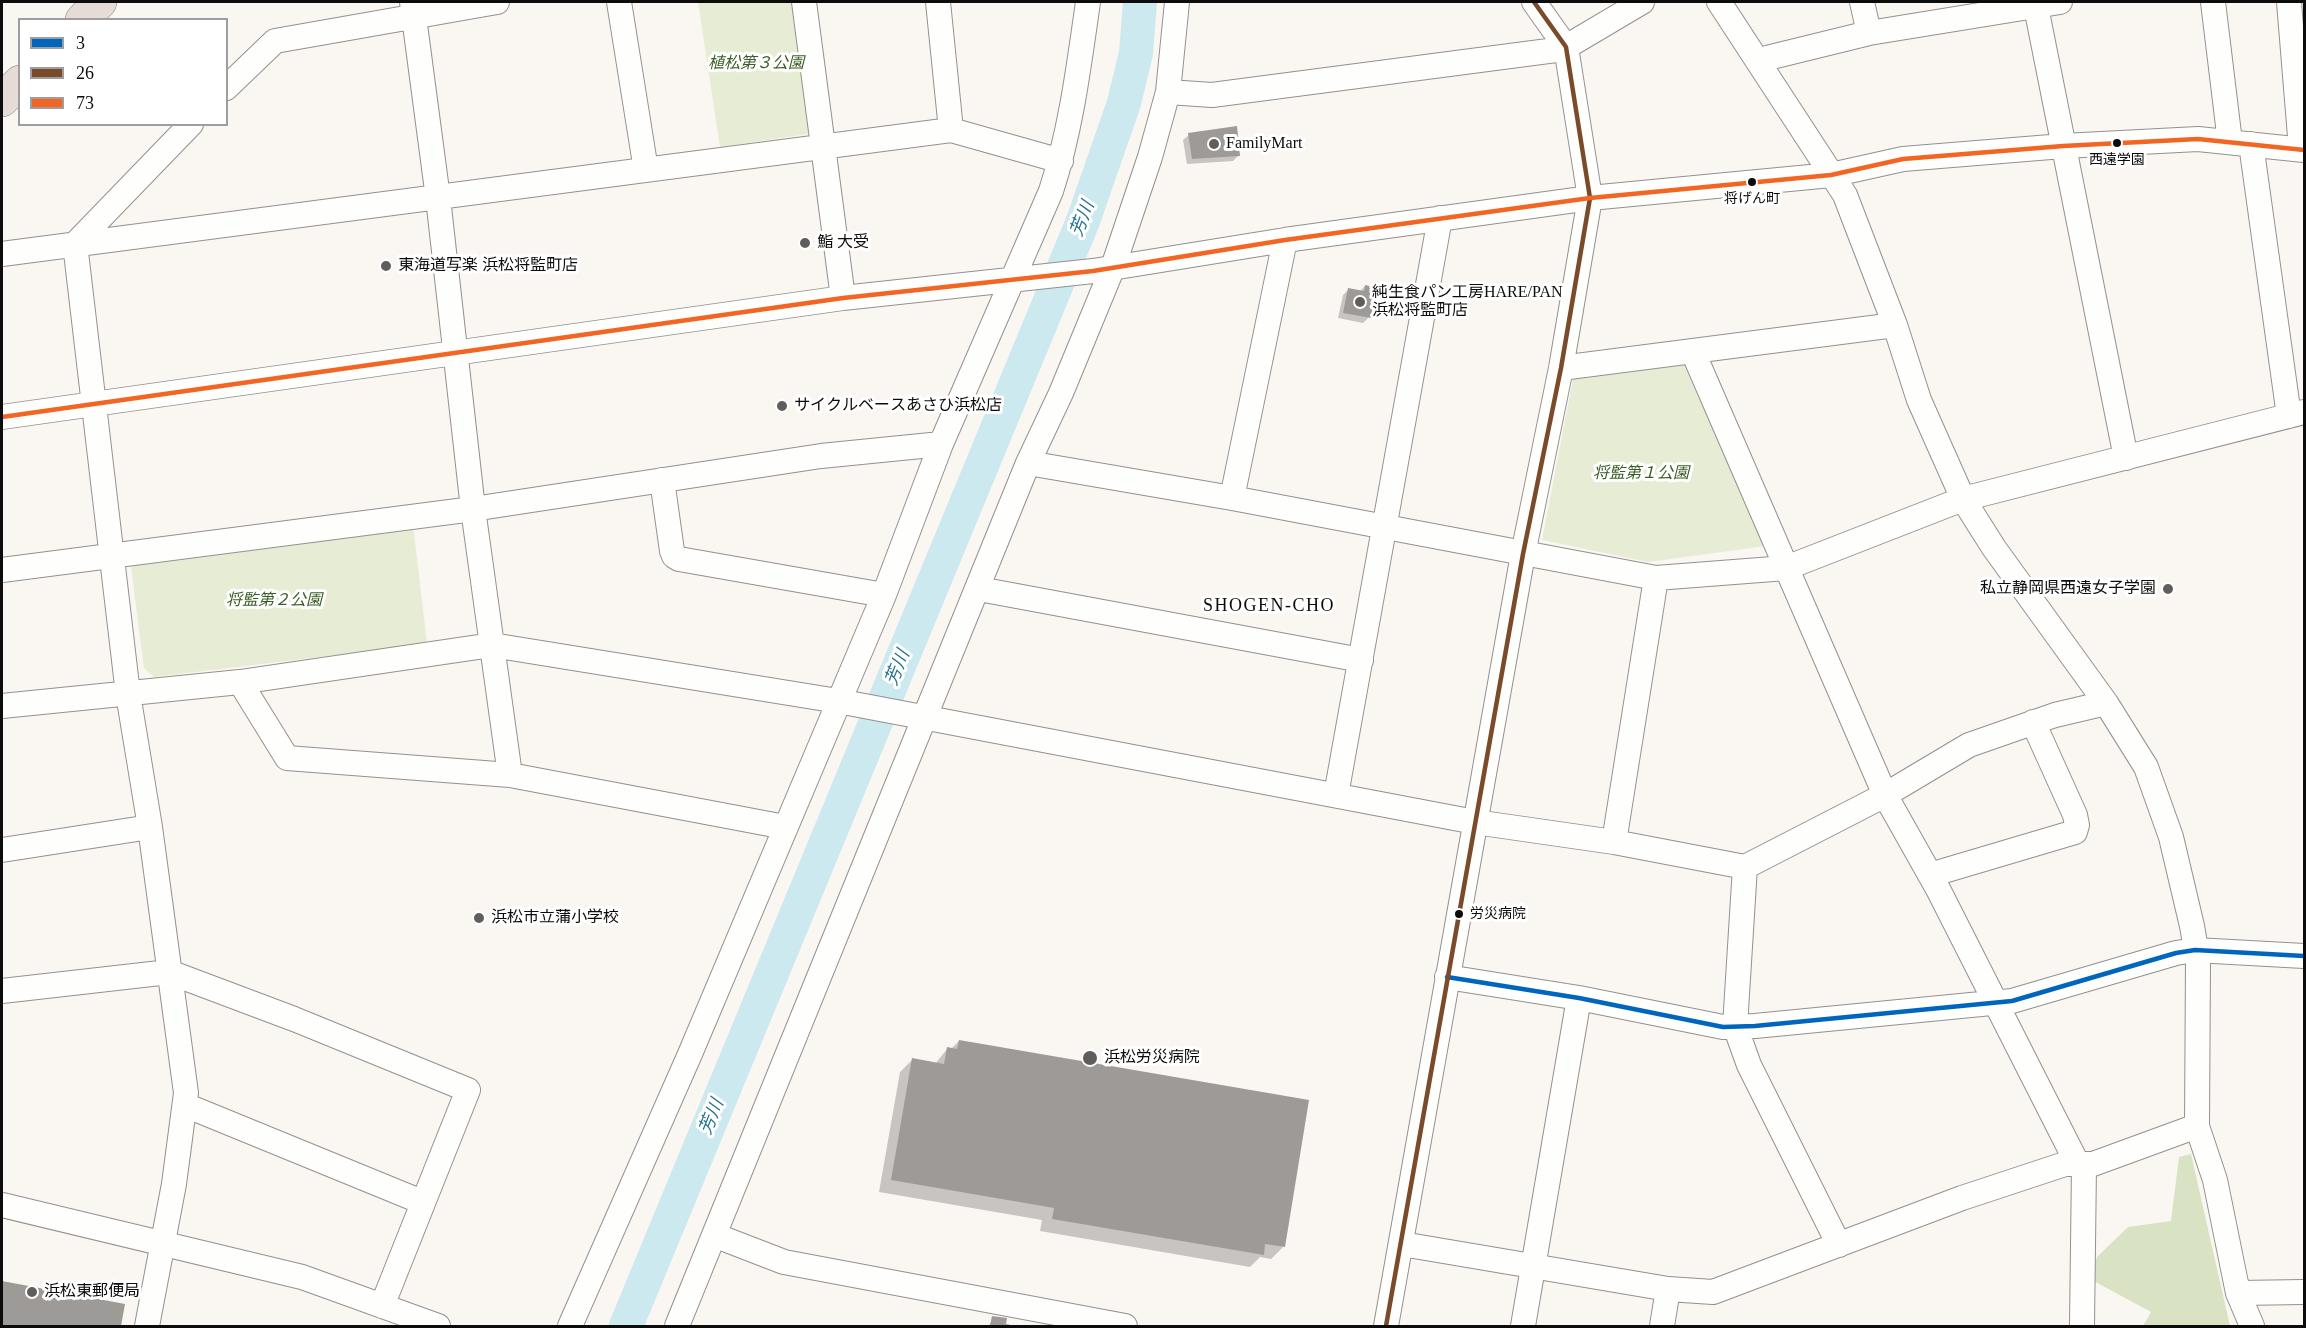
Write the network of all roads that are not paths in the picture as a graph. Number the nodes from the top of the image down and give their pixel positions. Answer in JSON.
{"nodes":[{"id":1,"x":100,"y":2,"type":"edge"},
{"id":2,"x":497,"y":2,"type":"edge"},
{"id":3,"x":619,"y":2,"type":"edge"},
{"id":4,"x":804,"y":2,"type":"edge"},
{"id":5,"x":938,"y":2,"type":"edge"},
{"id":6,"x":1088,"y":2,"type":"edge"},
{"id":7,"x":1177,"y":2,"type":"edge"},
{"id":8,"x":1534,"y":2,"type":"edge"},
{"id":9,"x":1642,"y":2,"type":"edge"},
{"id":10,"x":1719,"y":2,"type":"edge"},
{"id":11,"x":1862,"y":2,"type":"edge"},
{"id":12,"x":2060,"y":2,"type":"edge"},
{"id":13,"x":2213,"y":2,"type":"edge"},
{"id":14,"x":2289,"y":2,"type":"edge"},
{"id":15,"x":2036,"y":4,"type":"edge"},
{"id":16,"x":413,"y":9,"type":"edge"},
{"id":17,"x":84,"y":18,"type":"edge"},
{"id":18,"x":1869,"y":33,"type":"junction"},
{"id":19,"x":1566,"y":47,"type":"junction"},
{"id":20,"x":1759,"y":60,"type":"junction"},
{"id":21,"x":18,"y":84,"type":"edge"},
{"id":22,"x":228,"y":86,"type":"edge"},
{"id":23,"x":1168,"y":92,"type":"junction"},
{"id":24,"x":2,"y":100,"type":"edge"},
{"id":25,"x":189,"y":126,"type":"edge"},
{"id":26,"x":951,"y":130,"type":"junction"},
{"id":27,"x":2240,"y":143,"type":"junction"},
{"id":28,"x":2063,"y":146,"type":"junction"},
{"id":29,"x":822,"y":147,"type":"junction"},
{"id":30,"x":2303,"y":149,"type":"edge"},
{"id":31,"x":1061,"y":161,"type":"junction"},
{"id":32,"x":646,"y":170,"type":"junction"},
{"id":33,"x":1831,"y":175,"type":"junction"},
{"id":34,"x":438,"y":198,"type":"junction"},
{"id":35,"x":1590,"y":198,"type":"junction"},
{"id":36,"x":1440,"y":218,"type":"junction"},
{"id":37,"x":1285,"y":240,"type":"junction"},
{"id":38,"x":75,"y":244,"type":"junction"},
{"id":39,"x":2,"y":254,"type":"edge"},
{"id":40,"x":1103,"y":269,"type":"junction"},
{"id":41,"x":1019,"y":279,"type":"junction"},
{"id":42,"x":843,"y":298,"type":"junction"},
{"id":43,"x":1895,"y":325,"type":"junction"},
{"id":44,"x":455,"y":351,"type":"junction"},
{"id":45,"x":1693,"y":352,"type":"junction"},
{"id":46,"x":1561,"y":368,"type":"junction"},
{"id":47,"x":93,"y":405,"type":"junction"},
{"id":48,"x":2296,"y":414,"type":"edge"},
{"id":49,"x":2,"y":417,"type":"edge"},
{"id":50,"x":941,"y":444,"type":"junction"},
{"id":51,"x":2126,"y":458,"type":"junction"},
{"id":52,"x":1028,"y":463,"type":"junction"},
{"id":53,"x":662,"y":480,"type":"junction"},
{"id":54,"x":1232,"y":498,"type":"junction"},
{"id":55,"x":1963,"y":499,"type":"junction"},
{"id":56,"x":473,"y":509,"type":"junction"},
{"id":57,"x":1386,"y":529,"type":"junction"},
{"id":58,"x":1523,"y":554,"type":"junction"},
{"id":59,"x":111,"y":556,"type":"junction"},
{"id":60,"x":1786,"y":568,"type":"junction"},
{"id":61,"x":2,"y":570,"type":"edge"},
{"id":62,"x":1656,"y":578,"type":"junction"},
{"id":63,"x":979,"y":590,"type":"junction"},
{"id":64,"x":884,"y":595,"type":"junction"},
{"id":65,"x":492,"y":645,"type":"junction"},
{"id":66,"x":1361,"y":660,"type":"junction"},
{"id":67,"x":240,"y":682,"type":"junction"},
{"id":68,"x":128,"y":694,"type":"junction"},
{"id":69,"x":842,"y":702,"type":"junction"},
{"id":70,"x":2106,"y":703,"type":"junction"},
{"id":71,"x":2,"y":706,"type":"edge"},
{"id":72,"x":921,"y":717,"type":"junction"},
{"id":73,"x":2033,"y":722,"type":"junction"},
{"id":74,"x":510,"y":775,"type":"junction"},
{"id":75,"x":1336,"y":795,"type":"junction"},
{"id":76,"x":1885,"y":795,"type":"junction"},
{"id":77,"x":1475,"y":822,"type":"junction"},
{"id":78,"x":150,"y":827,"type":"junction"},
{"id":79,"x":785,"y":827,"type":"junction"},
{"id":80,"x":1614,"y":842,"type":"junction"},
{"id":81,"x":2,"y":850,"type":"edge"},
{"id":82,"x":1745,"y":867,"type":"junction"},
{"id":83,"x":1930,"y":875,"type":"junction"},
{"id":84,"x":2195,"y":950,"type":"junction"},
{"id":85,"x":2304,"y":956,"type":"edge"},
{"id":86,"x":169,"y":972,"type":"junction"},
{"id":87,"x":1448,"y":976,"type":"junction"},
{"id":88,"x":2,"y":991,"type":"edge"},
{"id":89,"x":1579,"y":998,"type":"junction"},
{"id":90,"x":1994,"y":1003,"type":"junction"},
{"id":91,"x":1735,"y":1026,"type":"junction"},
{"id":92,"x":185,"y":1106,"type":"junction"},
{"id":93,"x":2197,"y":1126,"type":"junction"},
{"id":94,"x":2081,"y":1165,"type":"junction"},
{"id":95,"x":422,"y":1202,"type":"junction"},
{"id":96,"x":2,"y":1205,"type":"edge"},
{"id":97,"x":714,"y":1235,"type":"junction"},
{"id":98,"x":164,"y":1244,"type":"junction"},
{"id":99,"x":1402,"y":1244,"type":"junction"},
{"id":100,"x":1839,"y":1245,"type":"junction"},
{"id":101,"x":1533,"y":1268,"type":"junction"},
{"id":102,"x":1668,"y":1289,"type":"junction"},
{"id":103,"x":2304,"y":1292,"type":"edge"},
{"id":104,"x":2238,"y":1293,"type":"junction"},
{"id":105,"x":382,"y":1306,"type":"junction"},
{"id":106,"x":1038,"y":1319,"type":"edge"},
{"id":107,"x":147,"y":1326,"type":"edge"},
{"id":108,"x":438,"y":1326,"type":"edge"},
{"id":109,"x":570,"y":1326,"type":"edge"},
{"id":110,"x":677,"y":1326,"type":"edge"},
{"id":111,"x":1125,"y":1326,"type":"edge"},
{"id":112,"x":1386,"y":1326,"type":"edge"},
{"id":113,"x":1523,"y":1326,"type":"edge"},
{"id":114,"x":1662,"y":1326,"type":"edge"},
{"id":115,"x":2082,"y":1326,"type":"edge"},
{"id":116,"x":2252,"y":1326,"type":"edge"}],
"edges":[{"from":1,"to":17,"type":"highway"},
{"from":2,"to":16,"type":"street"},
{"from":3,"to":32,"type":"street"},
{"from":4,"to":29,"type":"street"},
{"from":5,"to":26,"type":"street"},
{"from":6,"to":31,"type":"street"},
{"from":7,"to":23,"type":"street"},
{"from":8,"to":19,"type":"street"},
{"from":9,"to":19,"type":"street"},
{"from":10,"to":20,"type":"street"},
{"from":11,"to":18,"type":"street"},
{"from":12,"to":15,"type":"street"},
{"from":13,"to":27,"type":"street"},
{"from":14,"to":30,"type":"street"},
{"from":15,"to":18,"type":"street"},
{"from":15,"to":28,"type":"street"},
{"from":16,"to":22,"type":"street"},
{"from":16,"to":34,"type":"street"},
{"from":18,"to":20,"type":"street"},
{"from":19,"to":23,"type":"street"},
{"from":19,"to":35,"type":"street"},
{"from":20,"to":33,"type":"street"},
{"from":21,"to":24,"type":"highway"},
{"from":23,"to":40,"type":"street"},
{"from":25,"to":38,"type":"street"},
{"from":26,"to":29,"type":"street"},
{"from":26,"to":31,"type":"street"},
{"from":27,"to":28,"type":"street"},
{"from":27,"to":30,"type":"street"},
{"from":27,"to":48,"type":"street"},
{"from":28,"to":33,"type":"street"},
{"from":28,"to":51,"type":"street"},
{"from":29,"to":32,"type":"street"},
{"from":29,"to":42,"type":"street"},
{"from":31,"to":41,"type":"street"},
{"from":32,"to":34,"type":"street"},
{"from":33,"to":35,"type":"street"},
{"from":33,"to":43,"type":"street"},
{"from":34,"to":38,"type":"street"},
{"from":34,"to":44,"type":"street"},
{"from":35,"to":36,"type":"street"},
{"from":35,"to":46,"type":"street"},
{"from":36,"to":37,"type":"street"},
{"from":36,"to":57,"type":"street"},
{"from":37,"to":40,"type":"street"},
{"from":37,"to":54,"type":"street"},
{"from":38,"to":39,"type":"street"},
{"from":38,"to":47,"type":"street"},
{"from":40,"to":41,"type":"street"},
{"from":40,"to":52,"type":"street"},
{"from":41,"to":42,"type":"street"},
{"from":41,"to":50,"type":"street"},
{"from":42,"to":44,"type":"street"},
{"from":43,"to":45,"type":"street"},
{"from":43,"to":55,"type":"street"},
{"from":44,"to":47,"type":"street"},
{"from":44,"to":56,"type":"street"},
{"from":45,"to":46,"type":"street"},
{"from":45,"to":60,"type":"street"},
{"from":46,"to":58,"type":"street"},
{"from":47,"to":49,"type":"street"},
{"from":47,"to":59,"type":"street"},
{"from":48,"to":51,"type":"street"},
{"from":50,"to":53,"type":"street"},
{"from":50,"to":64,"type":"street"},
{"from":51,"to":55,"type":"street"},
{"from":52,"to":54,"type":"street"},
{"from":52,"to":63,"type":"street"},
{"from":53,"to":56,"type":"street"},
{"from":53,"to":64,"type":"street"},
{"from":54,"to":57,"type":"street"},
{"from":55,"to":60,"type":"street"},
{"from":55,"to":70,"type":"street"},
{"from":56,"to":59,"type":"street"},
{"from":56,"to":65,"type":"street"},
{"from":57,"to":58,"type":"street"},
{"from":57,"to":66,"type":"street"},
{"from":58,"to":62,"type":"street"},
{"from":58,"to":77,"type":"street"},
{"from":59,"to":61,"type":"street"},
{"from":59,"to":68,"type":"street"},
{"from":60,"to":62,"type":"street"},
{"from":60,"to":76,"type":"street"},
{"from":62,"to":80,"type":"street"},
{"from":63,"to":66,"type":"street"},
{"from":63,"to":72,"type":"street"},
{"from":64,"to":69,"type":"street"},
{"from":65,"to":67,"type":"street"},
{"from":65,"to":69,"type":"street"},
{"from":65,"to":74,"type":"street"},
{"from":66,"to":75,"type":"street"},
{"from":67,"to":68,"type":"street"},
{"from":67,"to":74,"type":"street"},
{"from":68,"to":71,"type":"street"},
{"from":68,"to":78,"type":"street"},
{"from":69,"to":72,"type":"street"},
{"from":69,"to":79,"type":"street"},
{"from":70,"to":73,"type":"street"},
{"from":70,"to":84,"type":"street"},
{"from":72,"to":75,"type":"street"},
{"from":72,"to":97,"type":"street"},
{"from":73,"to":76,"type":"street"},
{"from":73,"to":83,"type":"street"},
{"from":74,"to":79,"type":"street"},
{"from":75,"to":77,"type":"street"},
{"from":76,"to":82,"type":"street"},
{"from":76,"to":83,"type":"street"},
{"from":77,"to":80,"type":"street"},
{"from":77,"to":87,"type":"street"},
{"from":78,"to":81,"type":"street"},
{"from":78,"to":86,"type":"street"},
{"from":79,"to":109,"type":"street"},
{"from":80,"to":82,"type":"street"},
{"from":82,"to":91,"type":"street"},
{"from":83,"to":90,"type":"street"},
{"from":84,"to":85,"type":"street"},
{"from":84,"to":90,"type":"street"},
{"from":84,"to":93,"type":"street"},
{"from":86,"to":88,"type":"street"},
{"from":86,"to":92,"type":"street"},
{"from":86,"to":95,"type":"street"},
{"from":87,"to":89,"type":"street"},
{"from":87,"to":99,"type":"street"},
{"from":89,"to":91,"type":"street"},
{"from":89,"to":101,"type":"street"},
{"from":90,"to":91,"type":"street"},
{"from":90,"to":94,"type":"street"},
{"from":91,"to":100,"type":"street"},
{"from":92,"to":95,"type":"street"},
{"from":92,"to":98,"type":"street"},
{"from":93,"to":94,"type":"street"},
{"from":93,"to":104,"type":"street"},
{"from":94,"to":100,"type":"street"},
{"from":94,"to":115,"type":"street"},
{"from":95,"to":105,"type":"street"},
{"from":96,"to":98,"type":"street"},
{"from":97,"to":106,"type":"street"},
{"from":97,"to":110,"type":"street"},
{"from":98,"to":105,"type":"street"},
{"from":98,"to":107,"type":"street"},
{"from":99,"to":101,"type":"street"},
{"from":99,"to":112,"type":"street"},
{"from":100,"to":102,"type":"street"},
{"from":101,"to":102,"type":"street"},
{"from":101,"to":113,"type":"street"},
{"from":102,"to":114,"type":"street"},
{"from":103,"to":104,"type":"street"},
{"from":104,"to":116,"type":"street"},
{"from":105,"to":108,"type":"street"},
{"from":106,"to":111,"type":"street"}]}
